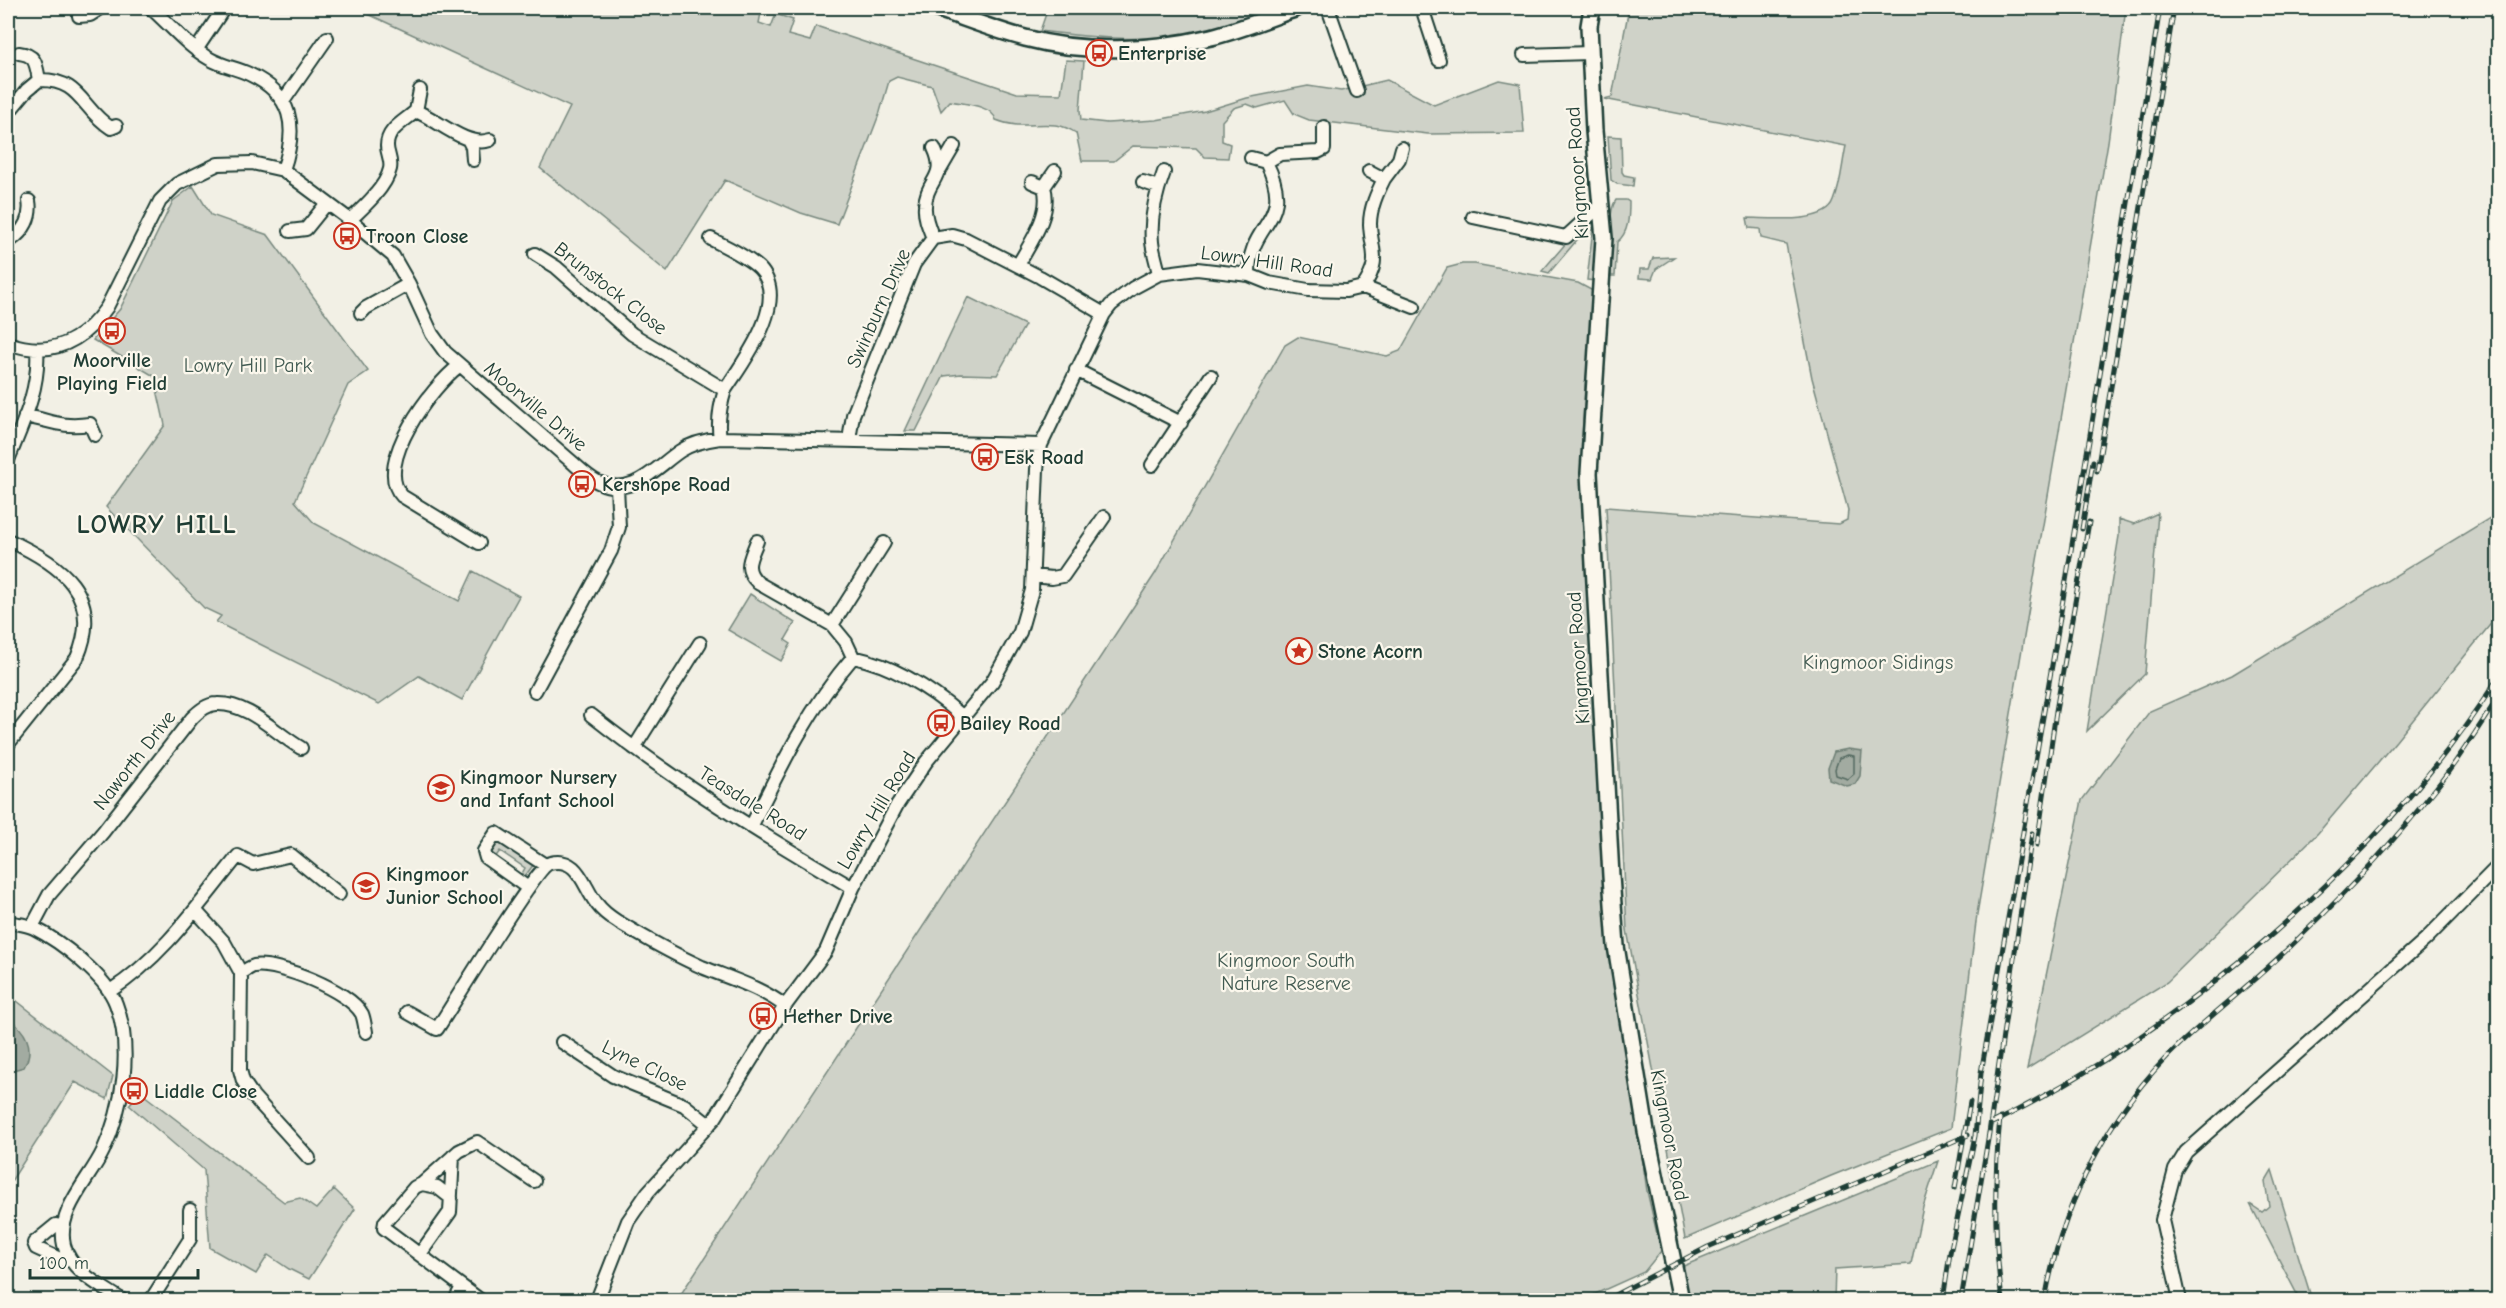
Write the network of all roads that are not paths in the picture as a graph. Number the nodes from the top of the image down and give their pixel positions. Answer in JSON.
{"nodes":[{"id":1,"x":101,"y":8,"type":"edge"},
{"id":2,"x":151,"y":8,"type":"edge"},
{"id":3,"x":224,"y":8,"type":"edge"},
{"id":4,"x":934,"y":8,"type":"edge"},
{"id":5,"x":1297,"y":8,"type":"edge"},
{"id":6,"x":1328,"y":8,"type":"edge"},
{"id":7,"x":1422,"y":8,"type":"edge"},
{"id":8,"x":1592,"y":8,"type":"edge"},
{"id":9,"x":952,"y":10,"type":"edge"},
{"id":10,"x":78,"y":16,"type":"dead end"},
{"id":11,"x":327,"y":38,"type":"dead end"},
{"id":12,"x":196,"y":50,"type":"junction"},
{"id":13,"x":19,"y":53,"type":"dead end"},
{"id":14,"x":1590,"y":53,"type":"junction"},
{"id":15,"x":1524,"y":55,"type":"dead end"},
{"id":16,"x":1439,"y":60,"type":"dead end"},
{"id":17,"x":39,"y":80,"type":"junction"},
{"id":18,"x":420,"y":90,"type":"dead end"},
{"id":19,"x":1357,"y":91,"type":"dead end"},
{"id":20,"x":284,"y":100,"type":"junction"},
{"id":21,"x":416,"y":111,"type":"junction"},
{"id":22,"x":8,"y":113,"type":"edge"},
{"id":23,"x":116,"y":126,"type":"dead end"},
{"id":24,"x":1324,"y":127,"type":"dead end"},
{"id":25,"x":490,"y":140,"type":"dead end"},
{"id":26,"x":469,"y":141,"type":"junction"},
{"id":27,"x":954,"y":146,"type":"dead end"},
{"id":28,"x":934,"y":148,"type":"dead end"},
{"id":29,"x":1402,"y":148,"type":"dead end"},
{"id":30,"x":1251,"y":158,"type":"dead end"},
{"id":31,"x":473,"y":160,"type":"dead end"},
{"id":32,"x":1266,"y":162,"type":"junction"},
{"id":33,"x":283,"y":170,"type":"junction"},
{"id":34,"x":940,"y":170,"type":"junction"},
{"id":35,"x":1055,"y":171,"type":"dead end"},
{"id":36,"x":1369,"y":171,"type":"dead end"},
{"id":37,"x":1164,"y":172,"type":"dead end"},
{"id":38,"x":1384,"y":179,"type":"junction"},
{"id":39,"x":1143,"y":182,"type":"dead end"},
{"id":40,"x":1158,"y":187,"type":"junction"},
{"id":41,"x":29,"y":201,"type":"dead end"},
{"id":42,"x":327,"y":203,"type":"junction"},
{"id":43,"x":1601,"y":205,"type":"junction"},
{"id":44,"x":1473,"y":217,"type":"dead end"},
{"id":45,"x":350,"y":220,"type":"junction"},
{"id":46,"x":290,"y":231,"type":"dead end"},
{"id":47,"x":933,"y":238,"type":"junction"},
{"id":48,"x":711,"y":239,"type":"dead end"},
{"id":49,"x":8,"y":240,"type":"edge"},
{"id":50,"x":535,"y":255,"type":"dead end"},
{"id":51,"x":1018,"y":265,"type":"junction"},
{"id":52,"x":1159,"y":274,"type":"junction"},
{"id":53,"x":1249,"y":275,"type":"junction"},
{"id":54,"x":409,"y":284,"type":"junction"},
{"id":55,"x":1363,"y":286,"type":"junction"},
{"id":56,"x":1414,"y":307,"type":"dead end"},
{"id":57,"x":361,"y":313,"type":"dead end"},
{"id":58,"x":1104,"y":314,"type":"junction"},
{"id":59,"x":8,"y":343,"type":"edge"},
{"id":60,"x":37,"y":350,"type":"junction"},
{"id":61,"x":459,"y":366,"type":"junction"},
{"id":62,"x":1076,"y":370,"type":"junction"},
{"id":63,"x":1211,"y":376,"type":"dead end"},
{"id":64,"x":725,"y":390,"type":"junction"},
{"id":65,"x":25,"y":416,"type":"junction"},
{"id":66,"x":1181,"y":423,"type":"junction"},
{"id":67,"x":93,"y":425,"type":"dead end"},
{"id":68,"x":720,"y":438,"type":"junction"},
{"id":69,"x":849,"y":440,"type":"junction"},
{"id":70,"x":1041,"y":445,"type":"junction"},
{"id":71,"x":8,"y":460,"type":"edge"},
{"id":72,"x":1152,"y":465,"type":"dead end"},
{"id":73,"x":618,"y":487,"type":"junction"},
{"id":74,"x":1104,"y":517,"type":"dead end"},
{"id":75,"x":8,"y":540,"type":"edge"},
{"id":76,"x":757,"y":541,"type":"dead end"},
{"id":77,"x":479,"y":543,"type":"dead end"},
{"id":78,"x":884,"y":543,"type":"dead end"},
{"id":79,"x":1033,"y":576,"type":"junction"},
{"id":80,"x":832,"y":625,"type":"junction"},
{"id":81,"x":700,"y":643,"type":"dead end"},
{"id":82,"x":853,"y":657,"type":"junction"},
{"id":83,"x":534,"y":691,"type":"dead end"},
{"id":84,"x":591,"y":715,"type":"dead end"},
{"id":85,"x":962,"y":716,"type":"junction"},
{"id":86,"x":8,"y":744,"type":"edge"},
{"id":87,"x":301,"y":748,"type":"dead end"},
{"id":88,"x":634,"y":748,"type":"junction"},
{"id":89,"x":752,"y":825,"type":"junction"},
{"id":90,"x":545,"y":865,"type":"junction"},
{"id":91,"x":2499,"y":866,"type":"edge"},
{"id":92,"x":528,"y":888,"type":"junction"},
{"id":93,"x":853,"y":888,"type":"junction"},
{"id":94,"x":339,"y":894,"type":"dead end"},
{"id":95,"x":195,"y":910,"type":"junction"},
{"id":96,"x":8,"y":922,"type":"edge"},
{"id":97,"x":32,"y":927,"type":"junction"},
{"id":98,"x":241,"y":973,"type":"junction"},
{"id":99,"x":110,"y":991,"type":"junction"},
{"id":100,"x":785,"y":1006,"type":"junction"},
{"id":101,"x":407,"y":1012,"type":"dead end"},
{"id":102,"x":368,"y":1025,"type":"dead end"},
{"id":103,"x":562,"y":1042,"type":"dead end"},
{"id":104,"x":709,"y":1125,"type":"junction"},
{"id":105,"x":453,"y":1156,"type":"junction"},
{"id":106,"x":309,"y":1158,"type":"dead end"},
{"id":107,"x":534,"y":1181,"type":"dead end"},
{"id":108,"x":422,"y":1184,"type":"junction"},
{"id":109,"x":452,"y":1198,"type":"junction"},
{"id":110,"x":190,"y":1210,"type":"dead end"},
{"id":111,"x":63,"y":1227,"type":"junction"},
{"id":112,"x":420,"y":1254,"type":"junction"},
{"id":113,"x":69,"y":1257,"type":"junction"},
{"id":114,"x":462,"y":1287,"type":"junction"},
{"id":115,"x":122,"y":1300,"type":"edge"},
{"id":116,"x":151,"y":1300,"type":"edge"},
{"id":117,"x":454,"y":1300,"type":"edge"},
{"id":118,"x":480,"y":1300,"type":"edge"},
{"id":119,"x":597,"y":1300,"type":"edge"},
{"id":120,"x":1681,"y":1300,"type":"edge"},
{"id":121,"x":2180,"y":1300,"type":"edge"}],
"edges":[{"from":1,"to":10,"type":"street"},
{"from":2,"to":12,"type":"street"},
{"from":3,"to":12,"type":"street"},
{"from":4,"to":9,"type":"street"},
{"from":5,"to":9,"type":"street"},
{"from":6,"to":19,"type":"street"},
{"from":7,"to":16,"type":"street"},
{"from":8,"to":14,"type":"street","name":"Kingmoor Road"},
{"from":11,"to":20,"type":"street"},
{"from":12,"to":20,"type":"street"},
{"from":13,"to":17,"type":"street"},
{"from":14,"to":15,"type":"street"},
{"from":14,"to":43,"type":"street","name":"Kingmoor Road"},
{"from":17,"to":22,"type":"street"},
{"from":17,"to":23,"type":"street"},
{"from":18,"to":21,"type":"street"},
{"from":20,"to":33,"type":"street"},
{"from":21,"to":26,"type":"street"},
{"from":21,"to":45,"type":"street"},
{"from":24,"to":32,"type":"street"},
{"from":25,"to":26,"type":"street"},
{"from":26,"to":31,"type":"street"},
{"from":27,"to":34,"type":"street"},
{"from":28,"to":34,"type":"street"},
{"from":29,"to":38,"type":"street"},
{"from":30,"to":32,"type":"street"},
{"from":32,"to":53,"type":"street"},
{"from":33,"to":42,"type":"street","name":"Moorville Drive"},
{"from":33,"to":60,"type":"street","name":"Moorville Drive"},
{"from":34,"to":47,"type":"street"},
{"from":35,"to":51,"type":"street"},
{"from":36,"to":38,"type":"street"},
{"from":37,"to":40,"type":"street"},
{"from":38,"to":55,"type":"street"},
{"from":39,"to":40,"type":"street"},
{"from":40,"to":52,"type":"street"},
{"from":41,"to":49,"type":"street"},
{"from":42,"to":45,"type":"street","name":"Moorville Drive"},
{"from":42,"to":46,"type":"street"},
{"from":43,"to":44,"type":"street"},
{"from":43,"to":120,"type":"street","name":"Kingmoor Road"},
{"from":45,"to":54,"type":"street","name":"Moorville Drive"},
{"from":47,"to":51,"type":"street","name":"Swinburn Drive"},
{"from":47,"to":69,"type":"street","name":"Swinburn Drive"},
{"from":48,"to":64,"type":"street"},
{"from":50,"to":64,"type":"street","name":"Brunstock Close"},
{"from":51,"to":58,"type":"street","name":"Swinburn Drive"},
{"from":52,"to":53,"type":"street","name":"Lowry Hill Road"},
{"from":52,"to":58,"type":"street","name":"Lowry Hill Road"},
{"from":53,"to":55,"type":"street","name":"Lowry Hill Road"},
{"from":54,"to":57,"type":"street"},
{"from":54,"to":61,"type":"street","name":"Moorville Drive"},
{"from":55,"to":56,"type":"street"},
{"from":58,"to":62,"type":"street","name":"Lowry Hill Road"},
{"from":59,"to":60,"type":"street","name":"Moorville Drive"},
{"from":60,"to":65,"type":"street"},
{"from":61,"to":73,"type":"street","name":"Moorville Drive"},
{"from":61,"to":77,"type":"street"},
{"from":62,"to":66,"type":"street"},
{"from":62,"to":70,"type":"street","name":"Lowry Hill Road"},
{"from":63,"to":66,"type":"street"},
{"from":64,"to":68,"type":"street"},
{"from":65,"to":67,"type":"street"},
{"from":65,"to":71,"type":"street"},
{"from":66,"to":72,"type":"street"},
{"from":68,"to":69,"type":"street"},
{"from":68,"to":73,"type":"street"},
{"from":69,"to":70,"type":"street"},
{"from":70,"to":79,"type":"street","name":"Lowry Hill Road"},
{"from":73,"to":83,"type":"street"},
{"from":74,"to":79,"type":"street"},
{"from":75,"to":86,"type":"street"},
{"from":76,"to":80,"type":"street"},
{"from":78,"to":80,"type":"street"},
{"from":79,"to":85,"type":"street","name":"Lowry Hill Road"},
{"from":80,"to":82,"type":"street"},
{"from":81,"to":88,"type":"street"},
{"from":82,"to":85,"type":"street"},
{"from":82,"to":89,"type":"street"},
{"from":84,"to":88,"type":"street","name":"Teasdale Road"},
{"from":85,"to":93,"type":"street","name":"Lowry Hill Road"},
{"from":87,"to":97,"type":"street","name":"Naworth Drive"},
{"from":88,"to":89,"type":"street","name":"Teasdale Road"},
{"from":89,"to":93,"type":"street","name":"Teasdale Road"},
{"from":90,"to":92,"type":"street"},
{"from":90,"to":92,"type":"street"},
{"from":90,"to":100,"type":"street"},
{"from":91,"to":121,"type":"street"},
{"from":92,"to":101,"type":"street"},
{"from":93,"to":100,"type":"street","name":"Lowry Hill Road"},
{"from":94,"to":95,"type":"street"},
{"from":95,"to":98,"type":"street"},
{"from":95,"to":99,"type":"street"},
{"from":96,"to":97,"type":"street"},
{"from":97,"to":99,"type":"street"},
{"from":98,"to":102,"type":"street"},
{"from":98,"to":106,"type":"street"},
{"from":99,"to":111,"type":"street"},
{"from":100,"to":104,"type":"street","name":"Lowry Hill Road"},
{"from":103,"to":104,"type":"street","name":"Lyne Close"},
{"from":104,"to":119,"type":"street","name":"Lowry Hill Road"},
{"from":105,"to":107,"type":"street"},
{"from":105,"to":108,"type":"street"},
{"from":105,"to":109,"type":"street"},
{"from":108,"to":109,"type":"street"},
{"from":108,"to":112,"type":"street"},
{"from":109,"to":112,"type":"street"},
{"from":110,"to":116,"type":"street"},
{"from":111,"to":113,"type":"street"},
{"from":111,"to":113,"type":"street"},
{"from":112,"to":114,"type":"street"},
{"from":113,"to":115,"type":"street"},
{"from":114,"to":117,"type":"street"},
{"from":114,"to":118,"type":"street"}]}
